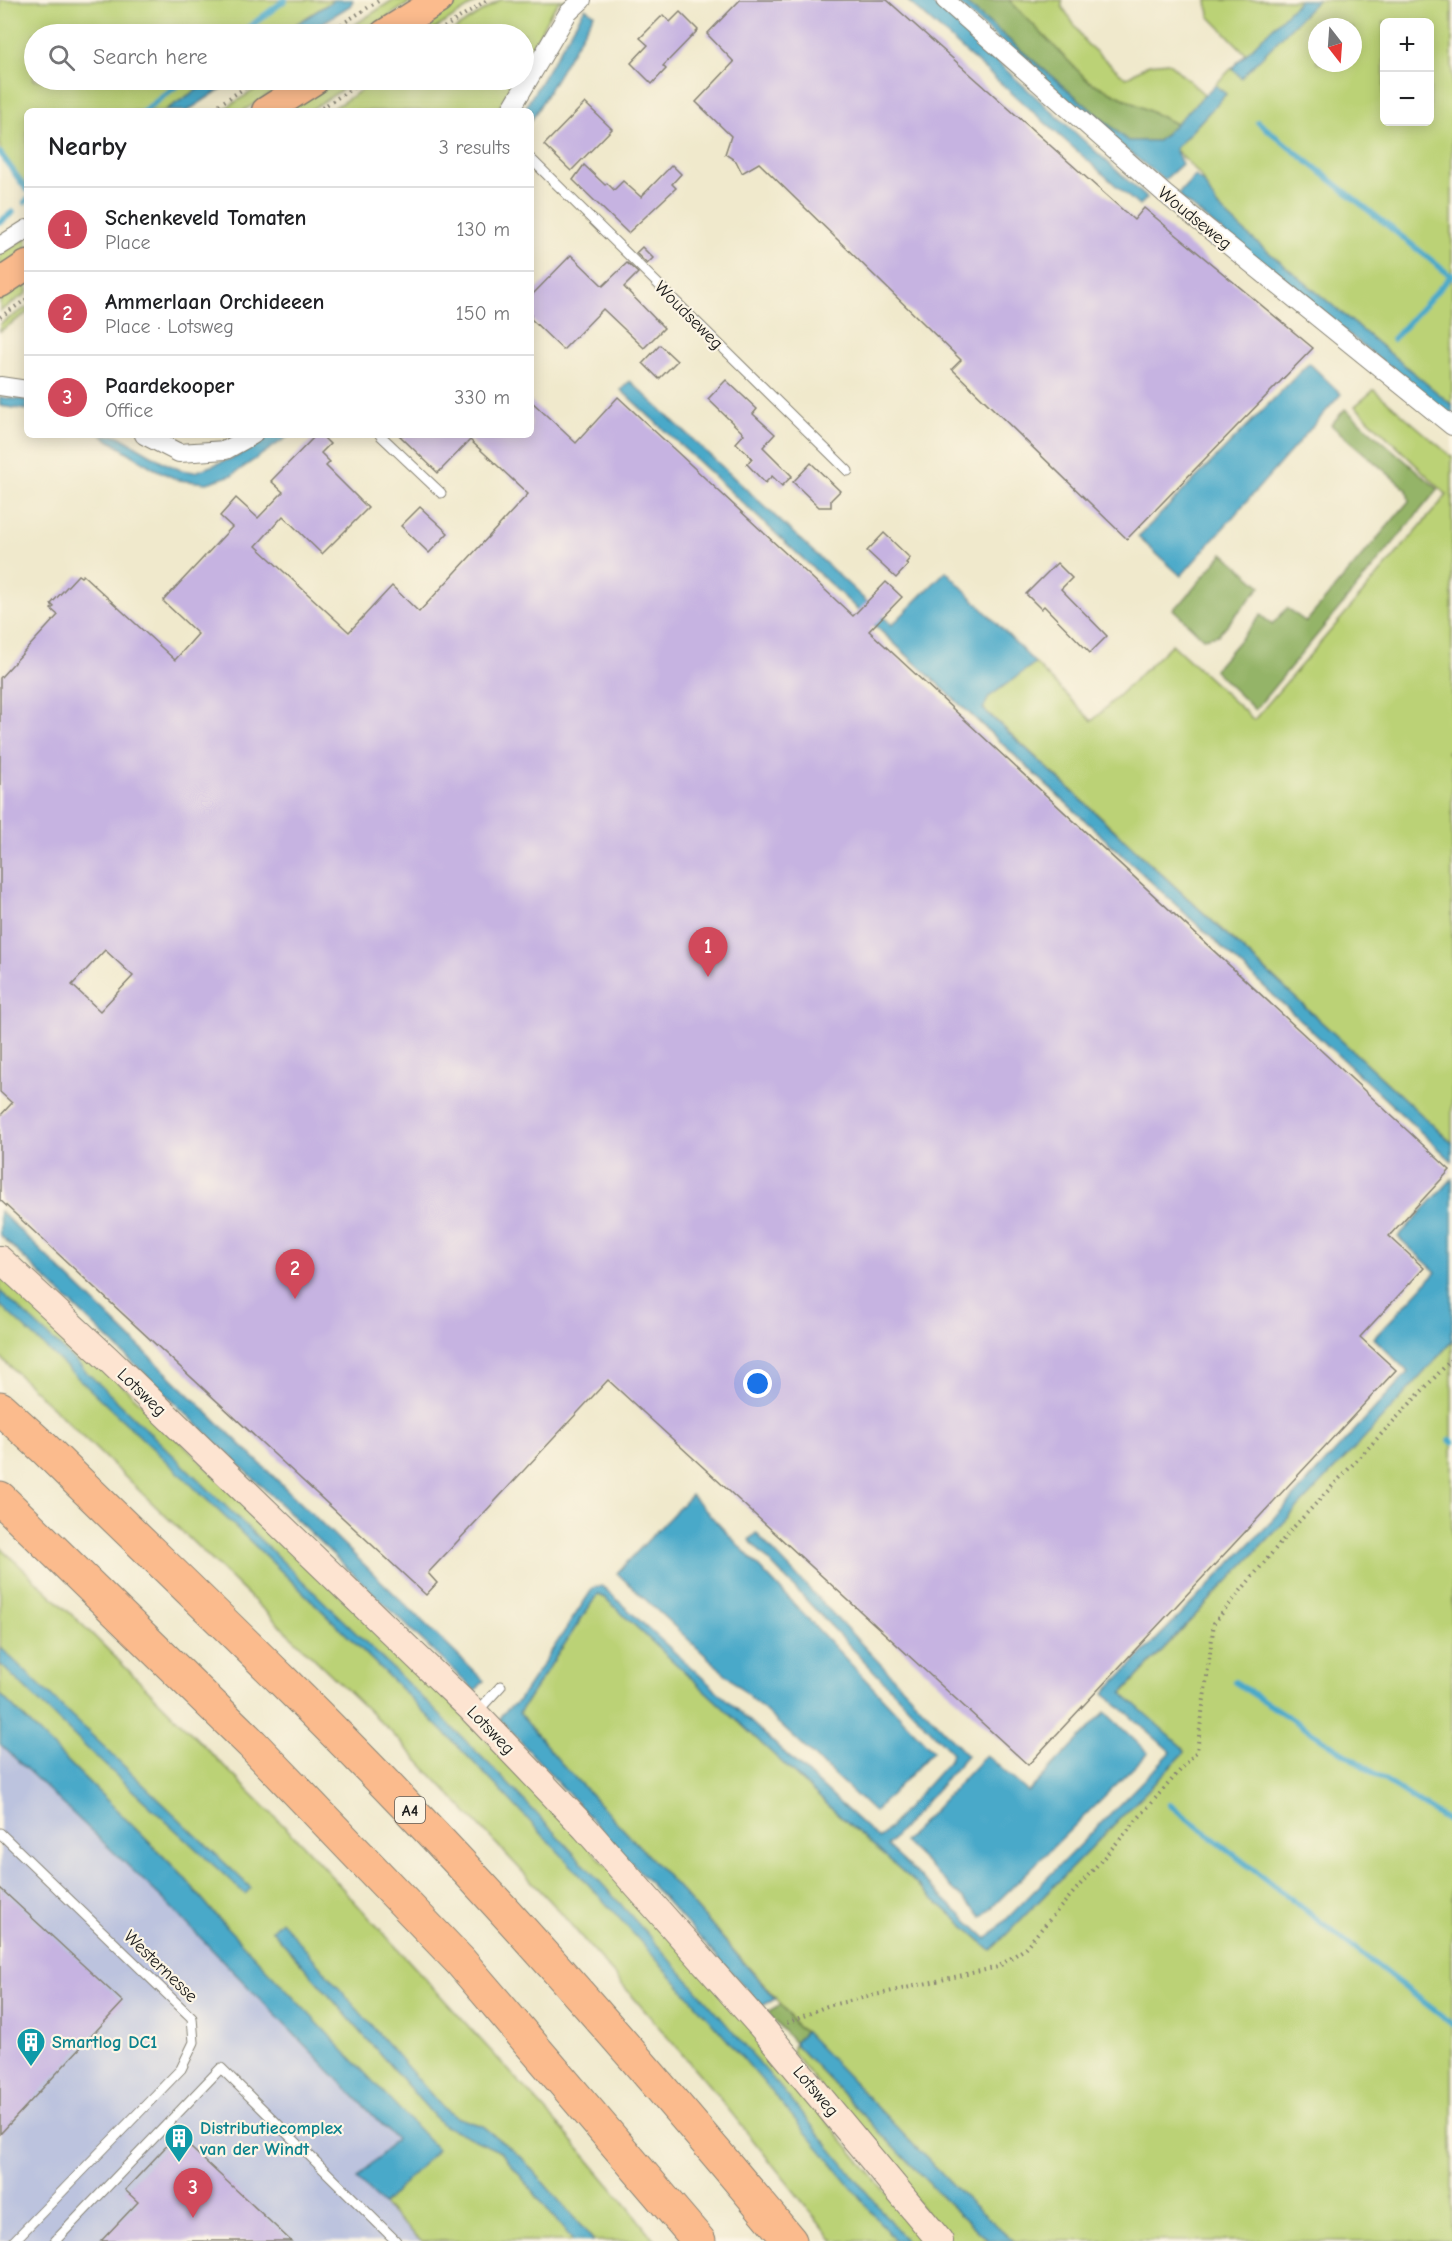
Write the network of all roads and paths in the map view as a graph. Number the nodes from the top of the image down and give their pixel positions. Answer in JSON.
{"nodes":[{"id":1,"x":380,"y":0,"type":"edge"},
{"id":2,"x":438,"y":0,"type":"edge"},
{"id":3,"x":487,"y":0,"type":"edge"},
{"id":4,"x":582,"y":0,"type":"edge"},
{"id":5,"x":945,"y":0,"type":"edge"},
{"id":6,"x":342,"y":24,"type":"edge"},
{"id":7,"x":400,"y":24,"type":"edge"},
{"id":8,"x":450,"y":24,"type":"edge"},
{"id":9,"x":534,"y":70,"type":"edge"},
{"id":10,"x":242,"y":90,"type":"edge"},
{"id":11,"x":299,"y":90,"type":"edge"},
{"id":12,"x":350,"y":90,"type":"edge"},
{"id":13,"x":522,"y":90,"type":"edge"},
{"id":14,"x":214,"y":108,"type":"edge"},
{"id":15,"x":271,"y":108,"type":"edge"},
{"id":16,"x":322,"y":108,"type":"edge"},
{"id":17,"x":512,"y":108,"type":"edge"},
{"id":18,"x":534,"y":162,"type":"edge"},
{"id":19,"x":24,"y":231,"type":"edge"},
{"id":20,"x":0,"y":246,"type":"edge"},
{"id":21,"x":24,"y":267,"type":"edge"},
{"id":22,"x":0,"y":282,"type":"edge"},
{"id":23,"x":24,"y":301,"type":"edge"},
{"id":24,"x":0,"y":317,"type":"edge"},
{"id":25,"x":0,"y":386,"type":"edge"},
{"id":26,"x":24,"y":390,"type":"edge"},
{"id":27,"x":1452,"y":426,"type":"edge"},
{"id":28,"x":150,"y":438,"type":"edge"},
{"id":29,"x":248,"y":438,"type":"edge"},
{"id":30,"x":383,"y":438,"type":"edge"},
{"id":31,"x":848,"y":471,"type":"dead end"},
{"id":32,"x":441,"y":493,"type":"dead end"},
{"id":33,"x":0,"y":1259,"type":"edge"},
{"id":34,"x":1452,"y":1359,"type":"edge"},
{"id":35,"x":0,"y":1408,"type":"edge"},
{"id":36,"x":0,"y":1498,"type":"edge"},
{"id":37,"x":501,"y":1686,"type":"dead end"},
{"id":38,"x":475,"y":1713,"type":"junction"},
{"id":39,"x":0,"y":1833,"type":"edge"},
{"id":40,"x":766,"y":2032,"type":"junction"},
{"id":41,"x":14,"y":2241,"type":"edge"},
{"id":42,"x":55,"y":2241,"type":"edge"},
{"id":43,"x":396,"y":2241,"type":"edge"},
{"id":44,"x":699,"y":2241,"type":"edge"},
{"id":45,"x":790,"y":2241,"type":"edge"},
{"id":46,"x":940,"y":2241,"type":"edge"}],
"edges":[{"from":1,"to":6,"type":"path"},
{"from":2,"to":7,"type":"main road"},
{"from":3,"to":8,"type":"path"},
{"from":4,"to":9,"type":"street"},
{"from":5,"to":27,"type":"street","name":"Woudseweg"},
{"from":10,"to":14,"type":"path"},
{"from":11,"to":15,"type":"main road"},
{"from":12,"to":16,"type":"path"},
{"from":13,"to":17,"type":"street"},
{"from":18,"to":31,"type":"lane","name":"Woudseweg"},
{"from":19,"to":20,"type":"street"},
{"from":21,"to":22,"type":"main road"},
{"from":23,"to":24,"type":"path"},
{"from":25,"to":26,"type":"street"},
{"from":28,"to":29,"type":"street"},
{"from":30,"to":32,"type":"lane"},
{"from":33,"to":38,"type":"street","name":"Lotsweg"},
{"from":34,"to":40,"type":"path"},
{"from":35,"to":45,"type":"highway","number":"A4"},
{"from":36,"to":44,"type":"highway"},
{"from":37,"to":38,"type":"lane"},
{"from":38,"to":40,"type":"street","name":"Lotsweg"},
{"from":39,"to":41,"type":"lane","name":"Westernesse"},
{"from":40,"to":46,"type":"street","name":"Lotsweg"},
{"from":42,"to":43,"type":"lane"}]}
